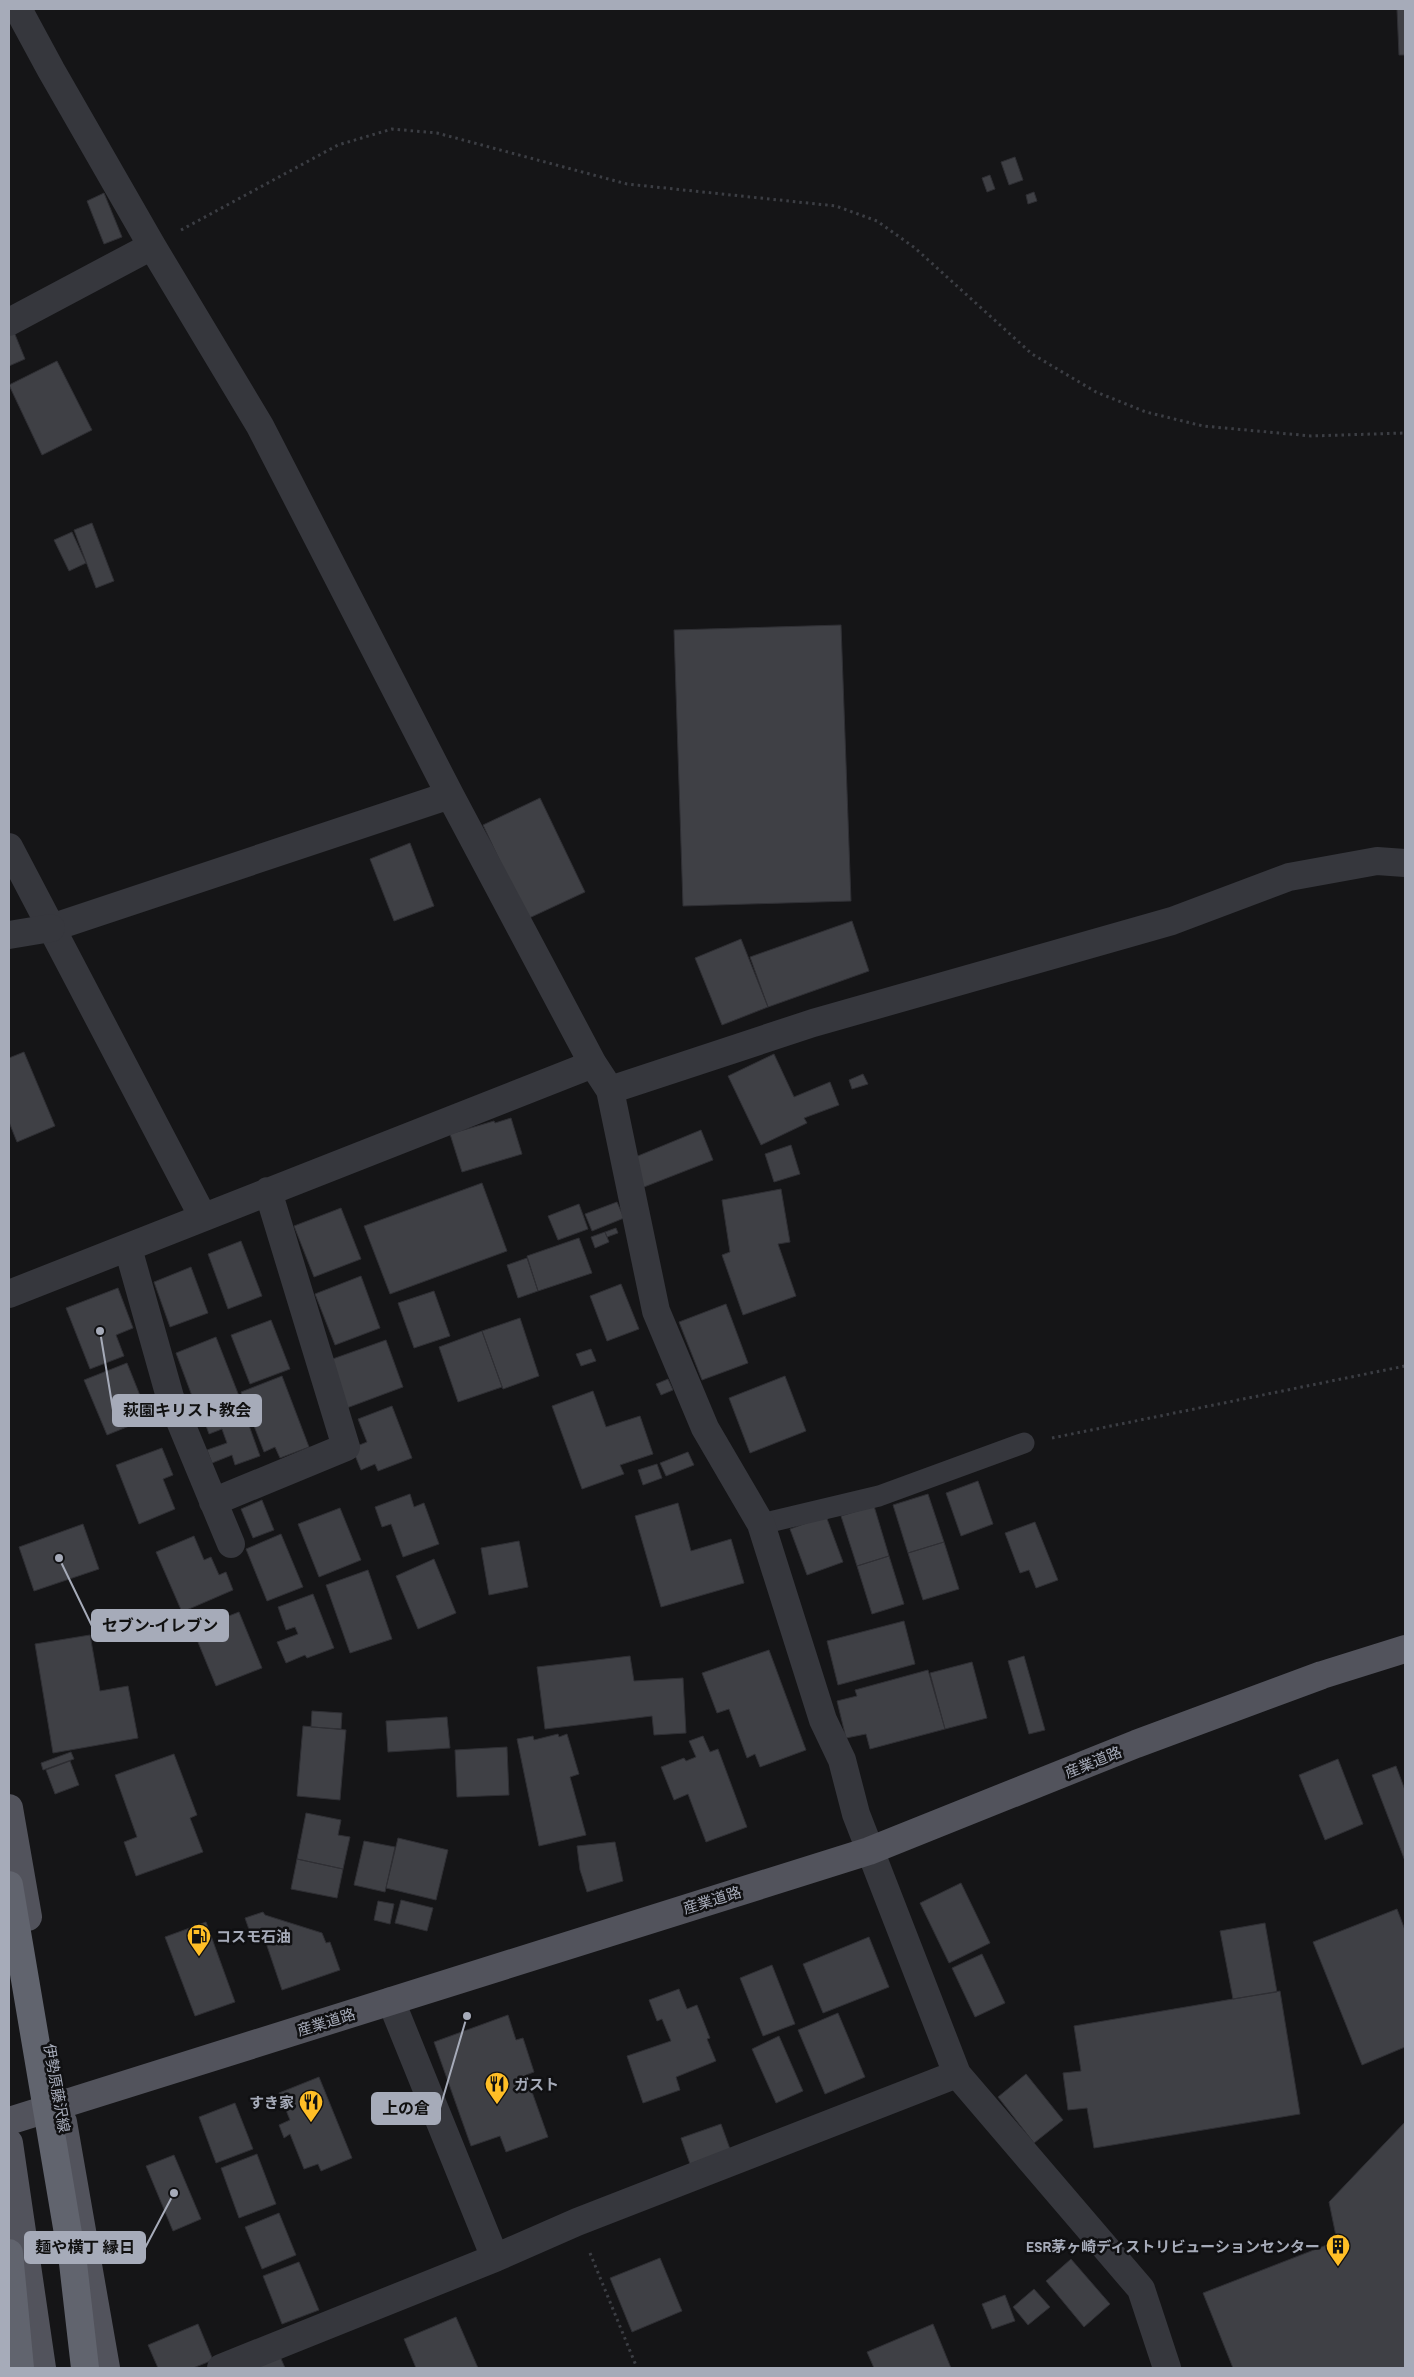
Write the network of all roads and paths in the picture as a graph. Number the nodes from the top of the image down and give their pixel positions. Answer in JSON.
{"nodes":[{"id":1,"x":18,"y":9,"type":"edge"},
{"id":2,"x":152,"y":246,"type":"junction"},
{"id":3,"x":9,"y":322,"type":"edge"},
{"id":4,"x":1405,"y":433,"type":"edge"},
{"id":5,"x":450,"y":796,"type":"junction"},
{"id":6,"x":9,"y":847,"type":"edge"},
{"id":7,"x":1405,"y":863,"type":"edge"},
{"id":8,"x":51,"y":928,"type":"junction"},
{"id":9,"x":9,"y":935,"type":"edge"},
{"id":10,"x":593,"y":1064,"type":"junction"},
{"id":11,"x":610,"y":1090,"type":"junction"},
{"id":12,"x":268,"y":1191,"type":"junction"},
{"id":13,"x":203,"y":1217,"type":"junction"},
{"id":14,"x":128,"y":1248,"type":"junction"},
{"id":15,"x":9,"y":1294,"type":"edge"},
{"id":16,"x":1405,"y":1366,"type":"edge"},
{"id":17,"x":1024,"y":1443,"type":"joint"},
{"id":18,"x":213,"y":1502,"type":"junction"},
{"id":19,"x":761,"y":1524,"type":"junction"},
{"id":20,"x":231,"y":1544,"type":"dead end"},
{"id":21,"x":1405,"y":1649,"type":"edge"},
{"id":22,"x":9,"y":1808,"type":"edge"},
{"id":23,"x":869,"y":1851,"type":"junction"},
{"id":24,"x":9,"y":1885,"type":"edge"},
{"id":25,"x":391,"y":2001,"type":"junction"},
{"id":26,"x":957,"y":2074,"type":"junction"},
{"id":27,"x":60,"y":2105,"type":"junction"},
{"id":28,"x":9,"y":2121,"type":"edge"},
{"id":29,"x":9,"y":2143,"type":"edge"},
{"id":30,"x":577,"y":2222,"type":"junction"},
{"id":31,"x":9,"y":2253,"type":"edge"},
{"id":32,"x":495,"y":2258,"type":"junction"},
{"id":33,"x":20,"y":2368,"type":"edge"},
{"id":34,"x":42,"y":2368,"type":"edge"},
{"id":35,"x":85,"y":2368,"type":"edge"},
{"id":36,"x":106,"y":2368,"type":"edge"},
{"id":37,"x":221,"y":2368,"type":"edge"},
{"id":38,"x":637,"y":2368,"type":"edge"},
{"id":39,"x":1167,"y":2368,"type":"edge"}],
"edges":[{"from":1,"to":2,"type":"street"},
{"from":2,"to":3,"type":"street"},
{"from":2,"to":4,"type":"path"},
{"from":2,"to":5,"type":"street"},
{"from":5,"to":8,"type":"street"},
{"from":5,"to":10,"type":"street"},
{"from":6,"to":8,"type":"street"},
{"from":7,"to":11,"type":"street"},
{"from":8,"to":9,"type":"street"},
{"from":8,"to":13,"type":"street"},
{"from":10,"to":11,"type":"street"},
{"from":10,"to":12,"type":"street"},
{"from":11,"to":19,"type":"street"},
{"from":12,"to":13,"type":"street"},
{"from":12,"to":18,"type":"street"},
{"from":13,"to":14,"type":"street"},
{"from":14,"to":15,"type":"street"},
{"from":14,"to":18,"type":"street"},
{"from":16,"to":17,"type":"path"},
{"from":17,"to":19,"type":"lane"},
{"from":18,"to":20,"type":"street"},
{"from":19,"to":23,"type":"street"},
{"from":21,"to":23,"type":"main road","name":"産業道路"},
{"from":22,"to":27,"type":"main road","name":"伊勢原藤沢線"},
{"from":23,"to":25,"type":"main road","name":"産業道路"},
{"from":23,"to":26,"type":"street"},
{"from":24,"to":35,"type":"highway","bridge":true},
{"from":25,"to":27,"type":"main road","name":"産業道路"},
{"from":25,"to":32,"type":"street"},
{"from":26,"to":30,"type":"street"},
{"from":26,"to":39,"type":"street"},
{"from":27,"to":28,"type":"main road","name":"産業道路"},
{"from":27,"to":36,"type":"main road","name":"伊勢原藤沢線"},
{"from":29,"to":34,"type":"main road"},
{"from":30,"to":32,"type":"street"},
{"from":30,"to":38,"type":"path"},
{"from":31,"to":33,"type":"highway"},
{"from":32,"to":37,"type":"street"}]}
